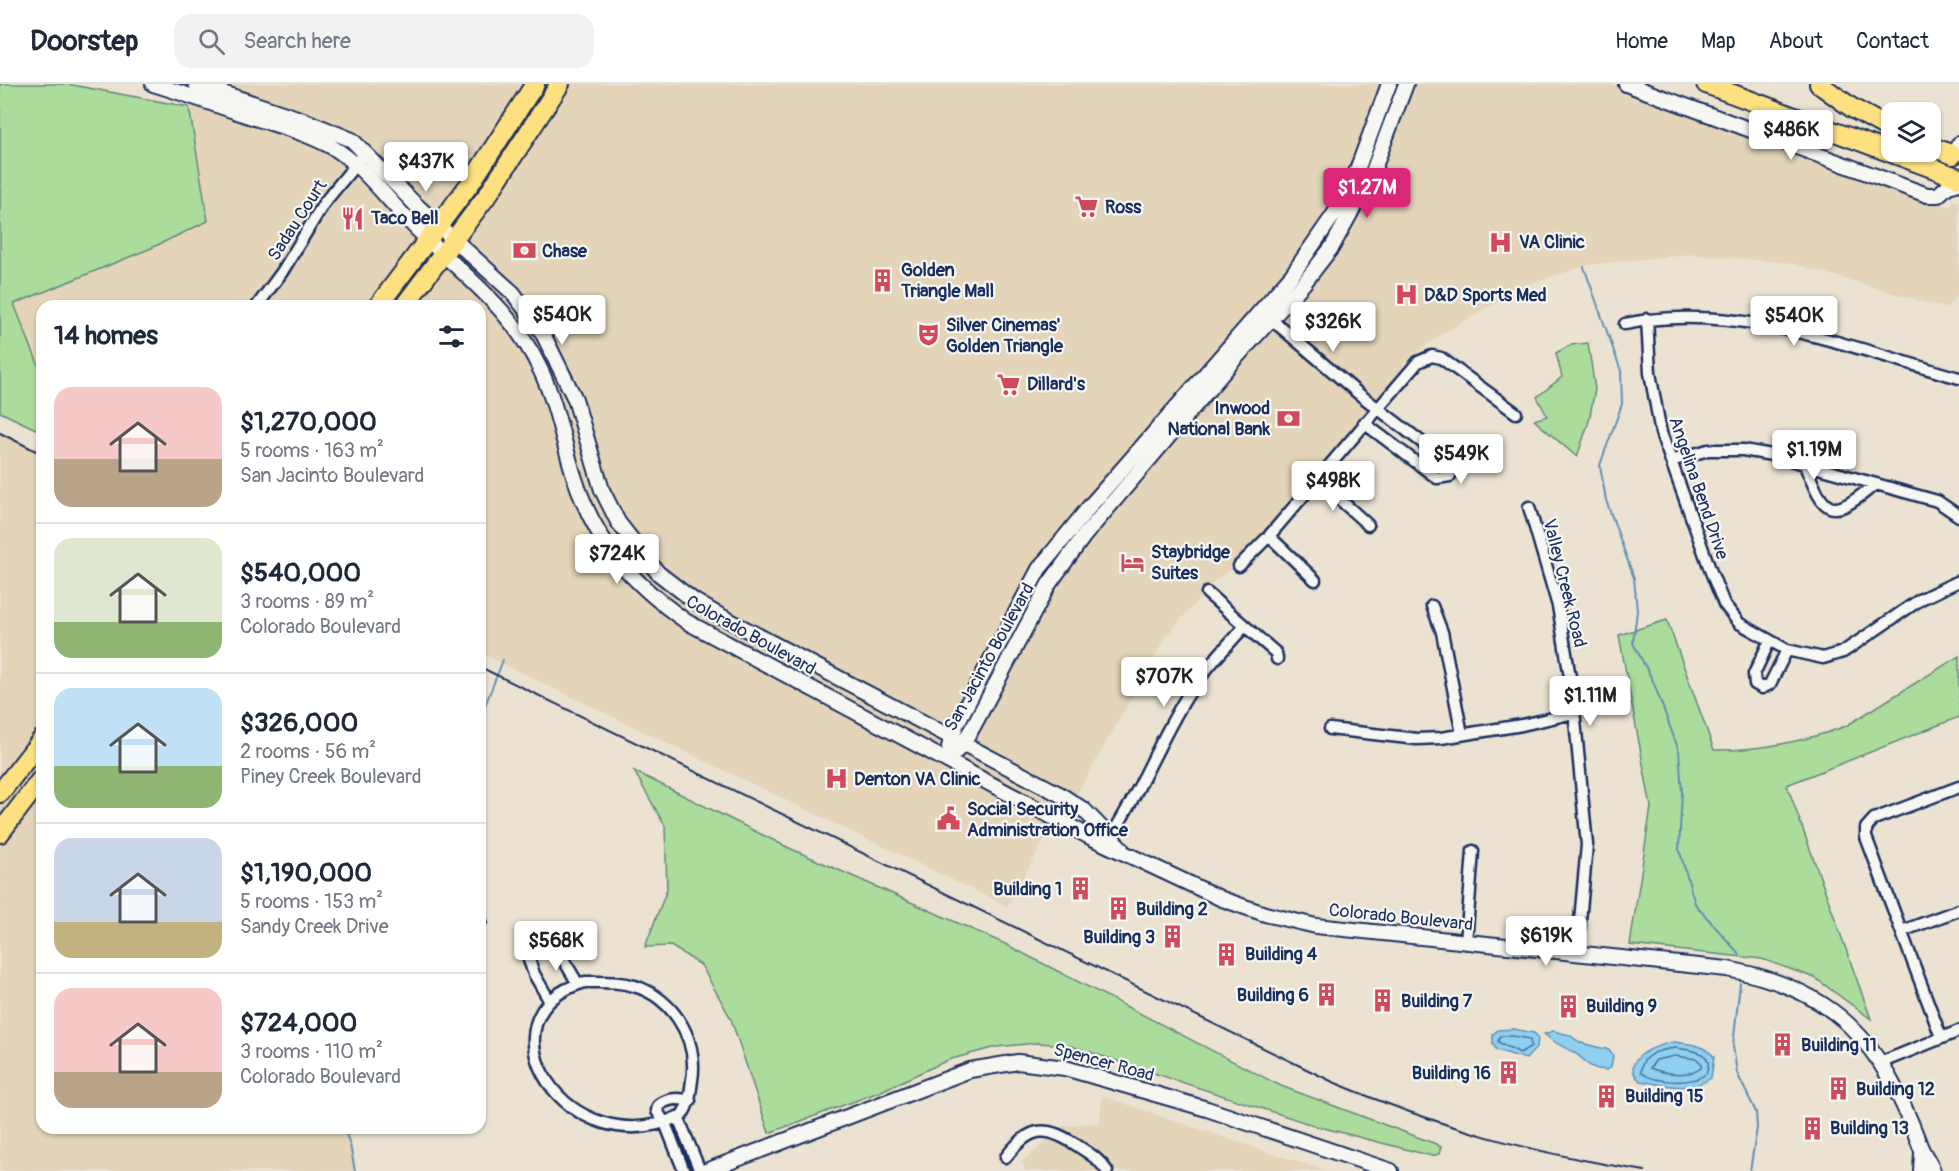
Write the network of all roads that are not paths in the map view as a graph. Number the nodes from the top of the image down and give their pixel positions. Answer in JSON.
{"nodes":[{"id":1,"x":153,"y":84,"type":"edge"},
{"id":2,"x":196,"y":84,"type":"edge"},
{"id":3,"x":535,"y":84,"type":"edge"},
{"id":4,"x":560,"y":84,"type":"edge"},
{"id":5,"x":1389,"y":84,"type":"edge"},
{"id":6,"x":1406,"y":84,"type":"edge"},
{"id":7,"x":1626,"y":84,"type":"edge"},
{"id":8,"x":1706,"y":84,"type":"edge"},
{"id":9,"x":1819,"y":84,"type":"edge"},
{"id":10,"x":180,"y":88,"type":"edge"},
{"id":11,"x":1881,"y":124,"type":"edge"},
{"id":12,"x":1941,"y":148,"type":"edge"},
{"id":13,"x":1956,"y":150,"type":"edge"},
{"id":14,"x":361,"y":158,"type":"junction"},
{"id":15,"x":1955,"y":183,"type":"edge"},
{"id":16,"x":1337,"y":210,"type":"junction"},
{"id":17,"x":1350,"y":218,"type":"junction"},
{"id":18,"x":434,"y":233,"type":"junction"},
{"id":19,"x":455,"y":240,"type":"junction"},
{"id":20,"x":444,"y":255,"type":"junction"},
{"id":21,"x":261,"y":300,"type":"edge"},
{"id":22,"x":383,"y":300,"type":"edge"},
{"id":23,"x":409,"y":300,"type":"edge"},
{"id":24,"x":1271,"y":319,"type":"junction"},
{"id":25,"x":1647,"y":320,"type":"junction"},
{"id":26,"x":1255,"y":322,"type":"junction"},
{"id":27,"x":1625,"y":324,"type":"dead end"},
{"id":28,"x":521,"y":336,"type":"junction"},
{"id":29,"x":1959,"y":378,"type":"edge"},
{"id":30,"x":575,"y":399,"type":"junction"},
{"id":31,"x":1378,"y":408,"type":"junction"},
{"id":32,"x":1516,"y":413,"type":"dead end"},
{"id":33,"x":1364,"y":423,"type":"junction"},
{"id":34,"x":1671,"y":461,"type":"junction"},
{"id":35,"x":1129,"y":462,"type":"junction"},
{"id":36,"x":1804,"y":463,"type":"junction"},
{"id":37,"x":1141,"y":471,"type":"junction"},
{"id":38,"x":1316,"y":478,"type":"junction"},
{"id":39,"x":1874,"y":485,"type":"junction"},
{"id":40,"x":600,"y":486,"type":"junction"},
{"id":41,"x":580,"y":492,"type":"junction"},
{"id":42,"x":1529,"y":507,"type":"dead end"},
{"id":43,"x":1959,"y":516,"type":"edge"},
{"id":44,"x":1368,"y":525,"type":"dead end"},
{"id":45,"x":1269,"y":536,"type":"junction"},
{"id":46,"x":1239,"y":566,"type":"dead end"},
{"id":47,"x":1315,"y":580,"type":"dead end"},
{"id":48,"x":1959,"y":581,"type":"edge"},
{"id":49,"x":1207,"y":593,"type":"dead end"},
{"id":50,"x":1432,"y":606,"type":"dead end"},
{"id":51,"x":1244,"y":627,"type":"junction"},
{"id":52,"x":1000,"y":642,"type":"junction"},
{"id":53,"x":1769,"y":642,"type":"junction"},
{"id":54,"x":1013,"y":650,"type":"junction"},
{"id":55,"x":1787,"y":650,"type":"junction"},
{"id":56,"x":1277,"y":659,"type":"dead end"},
{"id":57,"x":1574,"y":713,"type":"junction"},
{"id":58,"x":1330,"y":729,"type":"dead end"},
{"id":59,"x":1462,"y":734,"type":"junction"},
{"id":60,"x":956,"y":741,"type":"junction"},
{"id":61,"x":36,"y":747,"type":"edge"},
{"id":62,"x":947,"y":760,"type":"junction"},
{"id":63,"x":36,"y":786,"type":"edge"},
{"id":64,"x":1959,"y":787,"type":"edge"},
{"id":65,"x":0,"y":793,"type":"edge"},
{"id":66,"x":0,"y":833,"type":"edge"},
{"id":67,"x":1111,"y":836,"type":"junction"},
{"id":68,"x":1123,"y":850,"type":"junction"},
{"id":69,"x":1473,"y":851,"type":"dead end"},
{"id":70,"x":1959,"y":910,"type":"edge"},
{"id":71,"x":1902,"y":931,"type":"junction"},
{"id":72,"x":1466,"y":943,"type":"junction"},
{"id":73,"x":556,"y":947,"type":"dead end"},
{"id":74,"x":1577,"y":954,"type":"junction"},
{"id":75,"x":530,"y":960,"type":"dead end"},
{"id":76,"x":578,"y":984,"type":"junction"},
{"id":77,"x":549,"y":1000,"type":"junction"},
{"id":78,"x":1959,"y":1031,"type":"edge"},
{"id":79,"x":1941,"y":1037,"type":"junction"},
{"id":80,"x":1882,"y":1062,"type":"junction"},
{"id":81,"x":690,"y":1101,"type":"junction"},
{"id":82,"x":678,"y":1117,"type":"junction"},
{"id":83,"x":665,"y":1123,"type":"junction"},
{"id":84,"x":1922,"y":1153,"type":"junction"},
{"id":85,"x":1006,"y":1157,"type":"dead end"},
{"id":86,"x":684,"y":1171,"type":"edge"},
{"id":87,"x":700,"y":1171,"type":"edge"},
{"id":88,"x":706,"y":1171,"type":"edge"},
{"id":89,"x":1107,"y":1171,"type":"edge"},
{"id":90,"x":1391,"y":1171,"type":"edge"},
{"id":91,"x":1921,"y":1171,"type":"edge"},
{"id":92,"x":1933,"y":1171,"type":"edge"}],
"edges":[{"from":1,"to":10,"type":"main road","name":"Colorado Boulevard"},
{"from":2,"to":14,"type":"main road","name":"Colorado Boulevard"},
{"from":3,"to":18,"type":"highway"},
{"from":4,"to":19,"type":"highway"},
{"from":5,"to":16,"type":"main road","name":"San Jacinto Boulevard"},
{"from":6,"to":17,"type":"main road"},
{"from":7,"to":15,"type":"main road"},
{"from":8,"to":15,"type":"highway"},
{"from":9,"to":11,"type":"highway"},
{"from":10,"to":14,"type":"main road","name":"Colorado Boulevard"},
{"from":12,"to":13,"type":"highway"},
{"from":14,"to":18,"type":"main road","name":"Colorado Boulevard"},
{"from":14,"to":21,"type":"street","name":"Sadau Court"},
{"from":16,"to":17,"type":"main road"},
{"from":16,"to":26,"type":"main road","name":"San Jacinto Boulevard"},
{"from":17,"to":24,"type":"main road"},
{"from":18,"to":19,"type":"main road","name":"Colorado Boulevard"},
{"from":18,"to":20,"type":"main road","name":"Colorado Boulevard"},
{"from":18,"to":22,"type":"highway"},
{"from":19,"to":20,"type":"highway"},
{"from":19,"to":30,"type":"main road","name":"Colorado Boulevard"},
{"from":20,"to":23,"type":"highway"},
{"from":20,"to":28,"type":"main road","name":"Colorado Boulevard"},
{"from":24,"to":26,"type":"main road"},
{"from":24,"to":31,"type":"street"},
{"from":25,"to":27,"type":"street"},
{"from":25,"to":29,"type":"street"},
{"from":25,"to":34,"type":"street","name":"Angelina Bend Drive"},
{"from":26,"to":35,"type":"main road","name":"San Jacinto Boulevard"},
{"from":26,"to":37,"type":"main road","name":"San Jacinto Boulevard"},
{"from":28,"to":30,"type":"main road"},
{"from":28,"to":41,"type":"main road","name":"Colorado Boulevard"},
{"from":30,"to":40,"type":"main road","name":"Colorado Boulevard"},
{"from":31,"to":32,"type":"street"},
{"from":31,"to":33,"type":"street"},
{"from":31,"to":33,"type":"street"},
{"from":33,"to":38,"type":"street"},
{"from":34,"to":36,"type":"street"},
{"from":34,"to":53,"type":"street","name":"Angelina Bend Drive"},
{"from":35,"to":37,"type":"main road"},
{"from":35,"to":52,"type":"main road","name":"San Jacinto Boulevard"},
{"from":36,"to":39,"type":"street"},
{"from":36,"to":39,"type":"street"},
{"from":37,"to":54,"type":"main road","name":"San Jacinto Boulevard"},
{"from":38,"to":44,"type":"street"},
{"from":38,"to":45,"type":"street"},
{"from":39,"to":43,"type":"street"},
{"from":40,"to":41,"type":"main road"},
{"from":40,"to":60,"type":"main road","name":"Colorado Boulevard"},
{"from":41,"to":62,"type":"main road","name":"Colorado Boulevard"},
{"from":42,"to":57,"type":"street","name":"Valley Creek Road"},
{"from":45,"to":46,"type":"street"},
{"from":45,"to":47,"type":"street"},
{"from":48,"to":55,"type":"street","name":"Angelina Bend Drive"},
{"from":49,"to":51,"type":"street"},
{"from":50,"to":59,"type":"street"},
{"from":51,"to":56,"type":"street"},
{"from":51,"to":67,"type":"street"},
{"from":52,"to":54,"type":"main road"},
{"from":52,"to":60,"type":"main road","name":"San Jacinto Boulevard"},
{"from":53,"to":55,"type":"street","name":"Angelina Bend Drive"},
{"from":53,"to":55,"type":"street"},
{"from":54,"to":60,"type":"main road","name":"San Jacinto Boulevard"},
{"from":57,"to":59,"type":"street"},
{"from":57,"to":74,"type":"street","name":"Valley Creek Road"},
{"from":58,"to":59,"type":"street"},
{"from":60,"to":62,"type":"main road","name":"San Jacinto Boulevard"},
{"from":60,"to":67,"type":"main road","name":"Colorado Boulevard"},
{"from":61,"to":65,"type":"highway"},
{"from":62,"to":68,"type":"main road","name":"Colorado Boulevard"},
{"from":63,"to":66,"type":"highway"},
{"from":64,"to":71,"type":"street"},
{"from":67,"to":68,"type":"main road","name":"Colorado Boulevard"},
{"from":68,"to":72,"type":"main road","name":"Colorado Boulevard"},
{"from":69,"to":72,"type":"street"},
{"from":70,"to":71,"type":"street"},
{"from":71,"to":79,"type":"street"},
{"from":72,"to":74,"type":"main road","name":"Colorado Boulevard"},
{"from":73,"to":76,"type":"street"},
{"from":74,"to":80,"type":"main road","name":"Colorado Boulevard"},
{"from":75,"to":77,"type":"street"},
{"from":76,"to":77,"type":"street"},
{"from":76,"to":81,"type":"street"},
{"from":77,"to":83,"type":"street"},
{"from":78,"to":79,"type":"street"},
{"from":79,"to":80,"type":"street"},
{"from":80,"to":84,"type":"main road","name":"Colorado Boulevard"},
{"from":81,"to":82,"type":"street"},
{"from":81,"to":83,"type":"street"},
{"from":82,"to":83,"type":"street"},
{"from":82,"to":87,"type":"street"},
{"from":83,"to":86,"type":"street"},
{"from":84,"to":91,"type":"main road","name":"Colorado Boulevard"},
{"from":84,"to":92,"type":"main road","name":"Colorado Boulevard"},
{"from":85,"to":89,"type":"street"},
{"from":88,"to":90,"type":"main road","name":"Spencer Road"}]}
